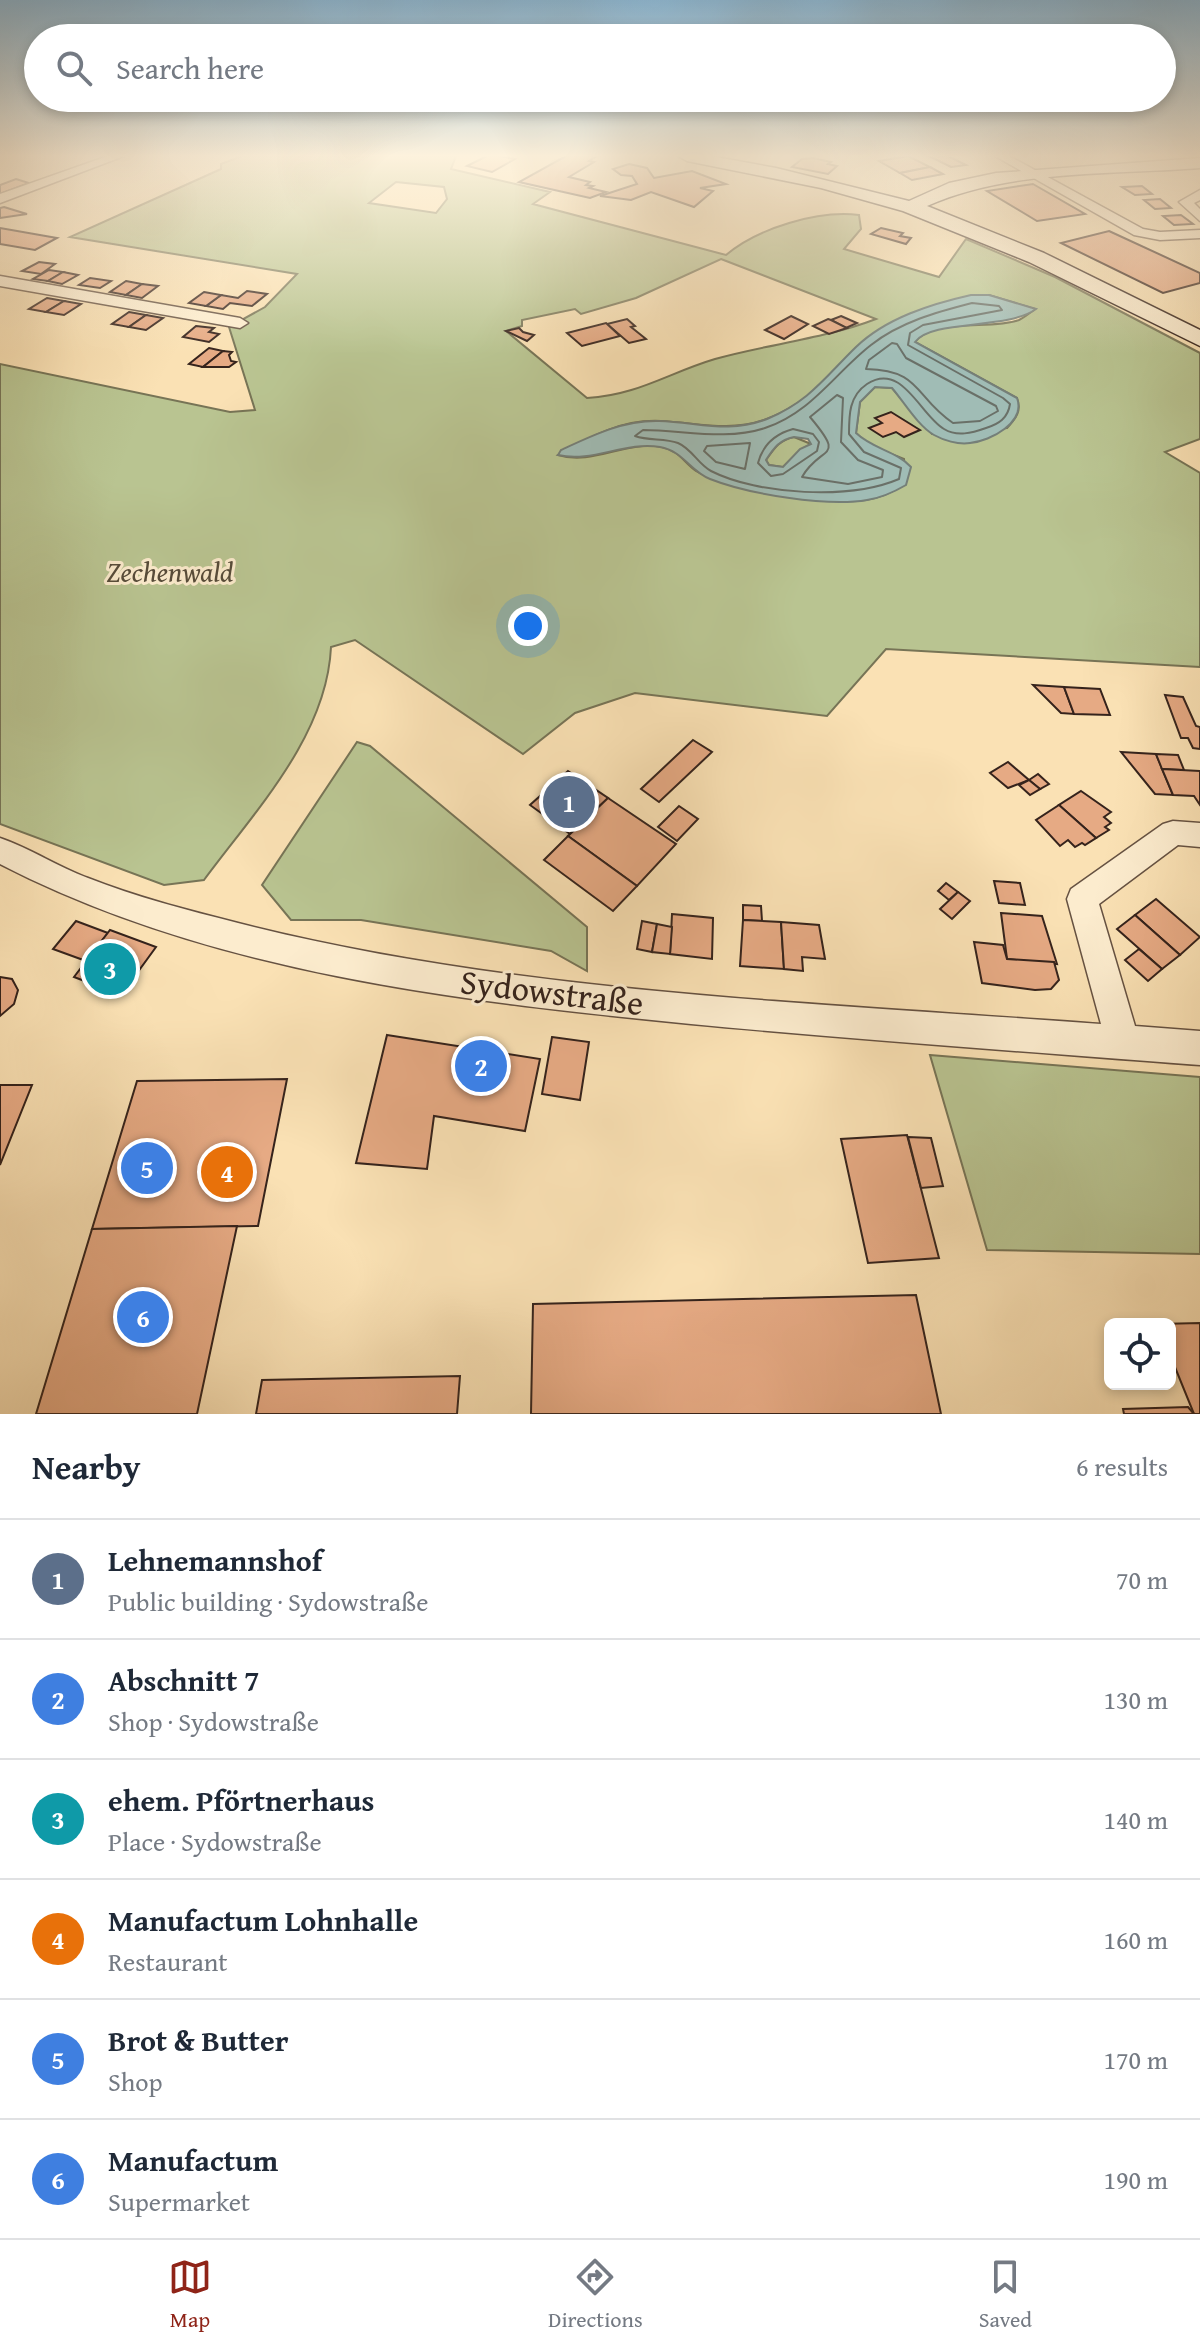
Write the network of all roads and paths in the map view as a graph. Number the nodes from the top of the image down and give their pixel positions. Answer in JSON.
{"nodes":[{"id":1,"x":951,"y":222,"type":"edge"},
{"id":2,"x":969,"y":222,"type":"edge"},
{"id":3,"x":1123,"y":222,"type":"edge"},
{"id":4,"x":1200,"y":234,"type":"edge"},
{"id":5,"x":986,"y":235,"type":"junction"},
{"id":6,"x":0,"y":281,"type":"edge"},
{"id":7,"x":240,"y":323,"type":"dead end"},
{"id":8,"x":1200,"y":339,"type":"edge"},
{"id":9,"x":1200,"y":835,"type":"edge"},
{"id":10,"x":0,"y":850,"type":"edge"},
{"id":11,"x":1123,"y":1042,"type":"junction"},
{"id":12,"x":1200,"y":1048,"type":"edge"}],
"edges":[{"from":1,"to":5,"type":"main road"},
{"from":2,"to":5,"type":"main road"},
{"from":3,"to":4,"type":"street"},
{"from":5,"to":8,"type":"main road"},
{"from":6,"to":7,"type":"street"},
{"from":9,"to":11,"type":"street"},
{"from":10,"to":11,"type":"street","name":"Sydowstraße"},
{"from":11,"to":12,"type":"street","name":"Sydowstraße"}]}
